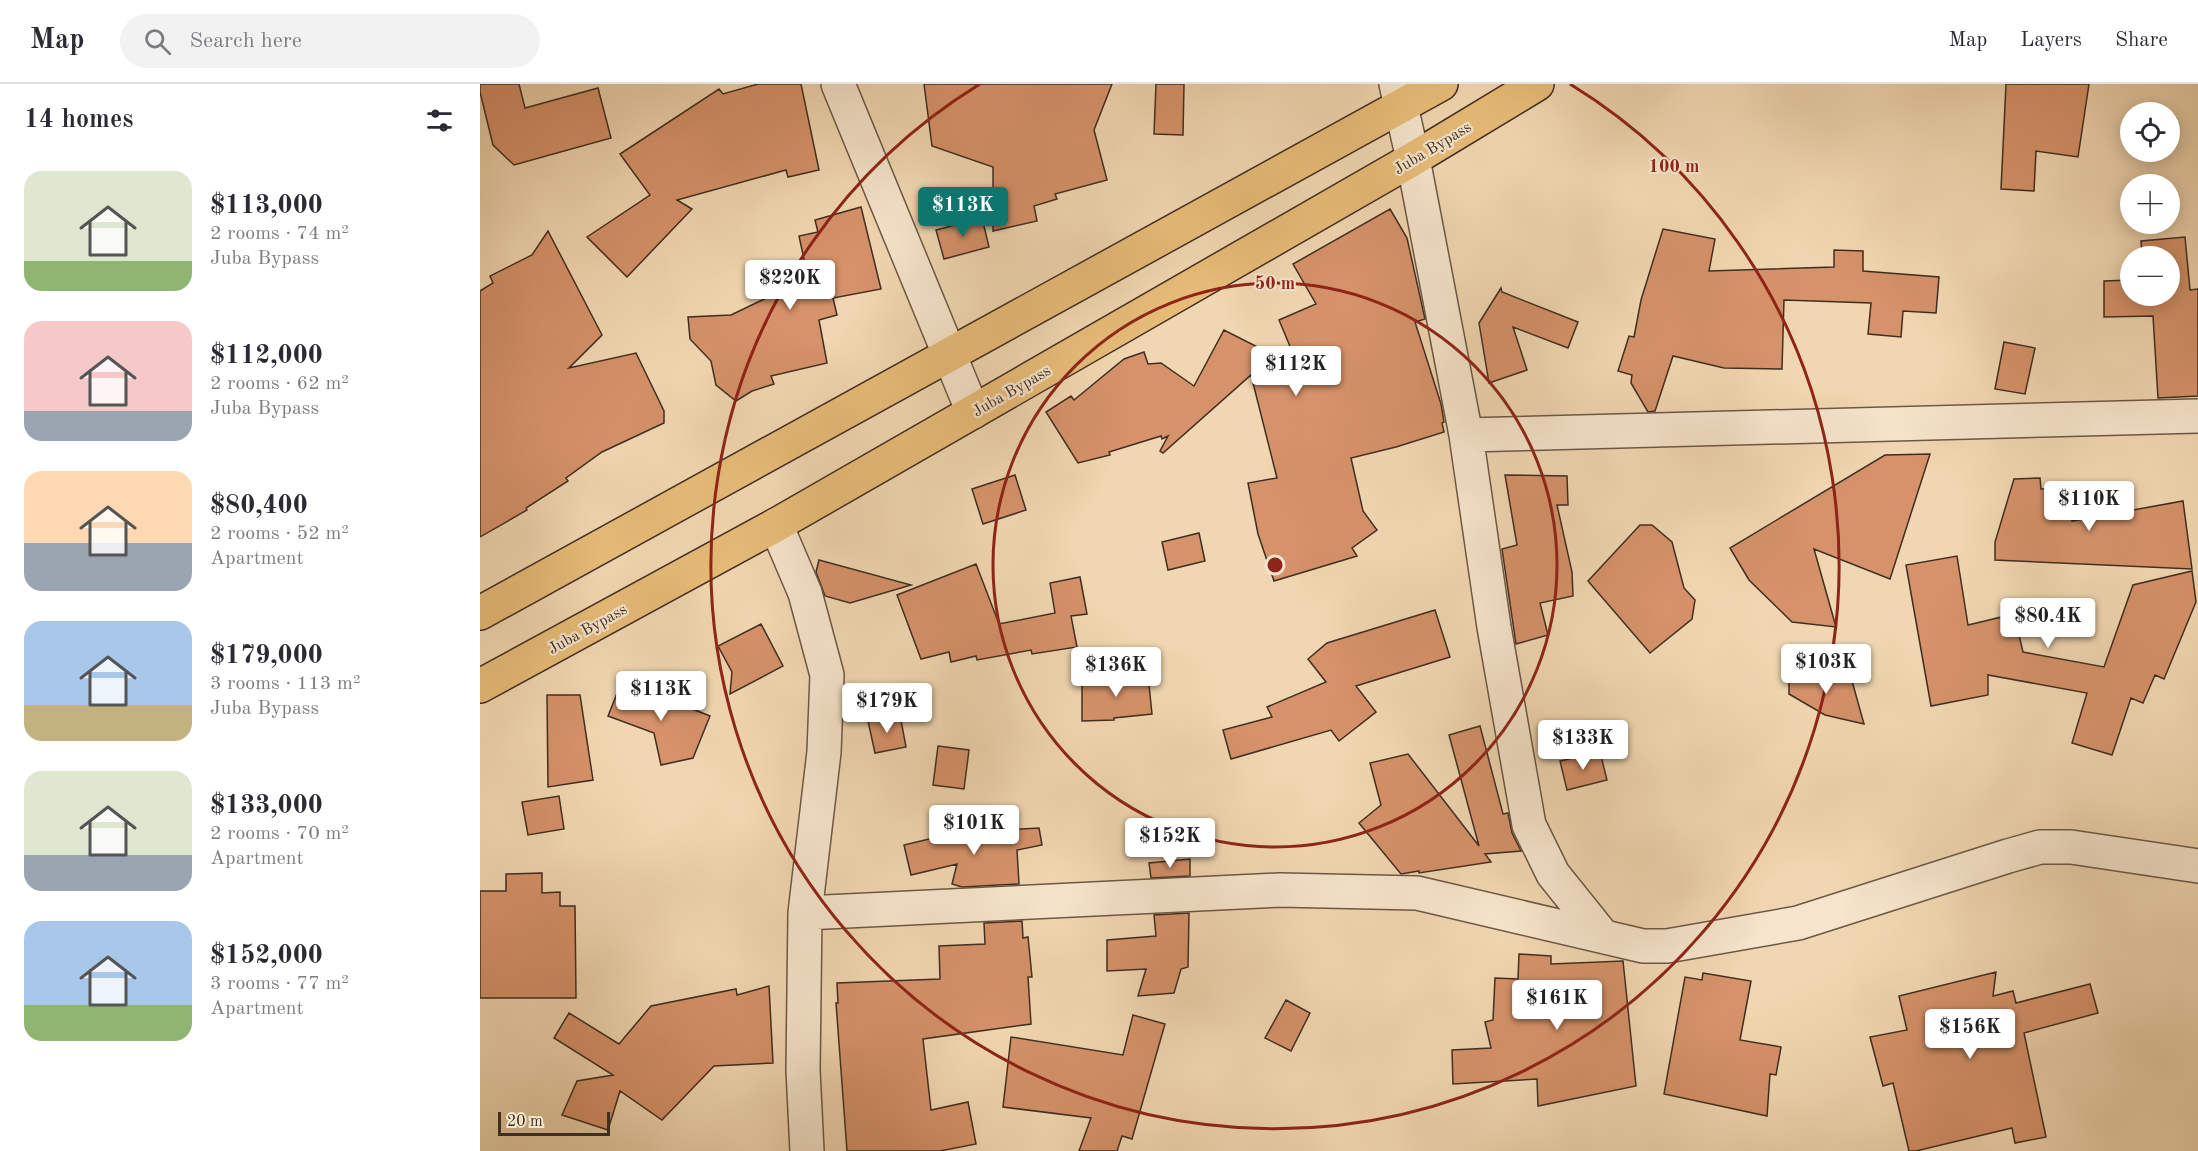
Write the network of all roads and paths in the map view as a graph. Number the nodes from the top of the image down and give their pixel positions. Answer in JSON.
{"nodes":[{"id":1,"x":838,"y":84,"type":"edge"},
{"id":2,"x":1441,"y":84,"type":"edge"},
{"id":3,"x":1537,"y":84,"type":"edge"},
{"id":4,"x":1399,"y":95,"type":"edge"},
{"id":5,"x":1413,"y":159,"type":"junction"},
{"id":6,"x":950,"y":355,"type":"junction"},
{"id":7,"x":973,"y":412,"type":"junction"},
{"id":8,"x":2198,"y":416,"type":"edge"},
{"id":9,"x":1466,"y":435,"type":"junction"},
{"id":10,"x":776,"y":525,"type":"junction"},
{"id":11,"x":480,"y":613,"type":"edge"},
{"id":12,"x":480,"y":686,"type":"edge"},
{"id":13,"x":2198,"y":866,"type":"edge"},
{"id":14,"x":805,"y":913,"type":"junction"},
{"id":15,"x":1602,"y":935,"type":"junction"},
{"id":16,"x":807,"y":1151,"type":"edge"}],
"edges":[{"from":1,"to":6,"type":"street"},
{"from":2,"to":4,"type":"main road"},
{"from":3,"to":5,"type":"main road","name":"Juba Bypass"},
{"from":4,"to":5,"type":"street"},
{"from":4,"to":6,"type":"main road"},
{"from":5,"to":7,"type":"main road","name":"Juba Bypass"},
{"from":5,"to":9,"type":"street"},
{"from":6,"to":7,"type":"street"},
{"from":6,"to":11,"type":"main road"},
{"from":7,"to":10,"type":"main road","name":"Juba Bypass"},
{"from":8,"to":9,"type":"street"},
{"from":9,"to":15,"type":"street"},
{"from":10,"to":12,"type":"main road","name":"Juba Bypass"},
{"from":10,"to":14,"type":"street"},
{"from":13,"to":15,"type":"street"},
{"from":14,"to":15,"type":"street"},
{"from":14,"to":16,"type":"street"}]}
